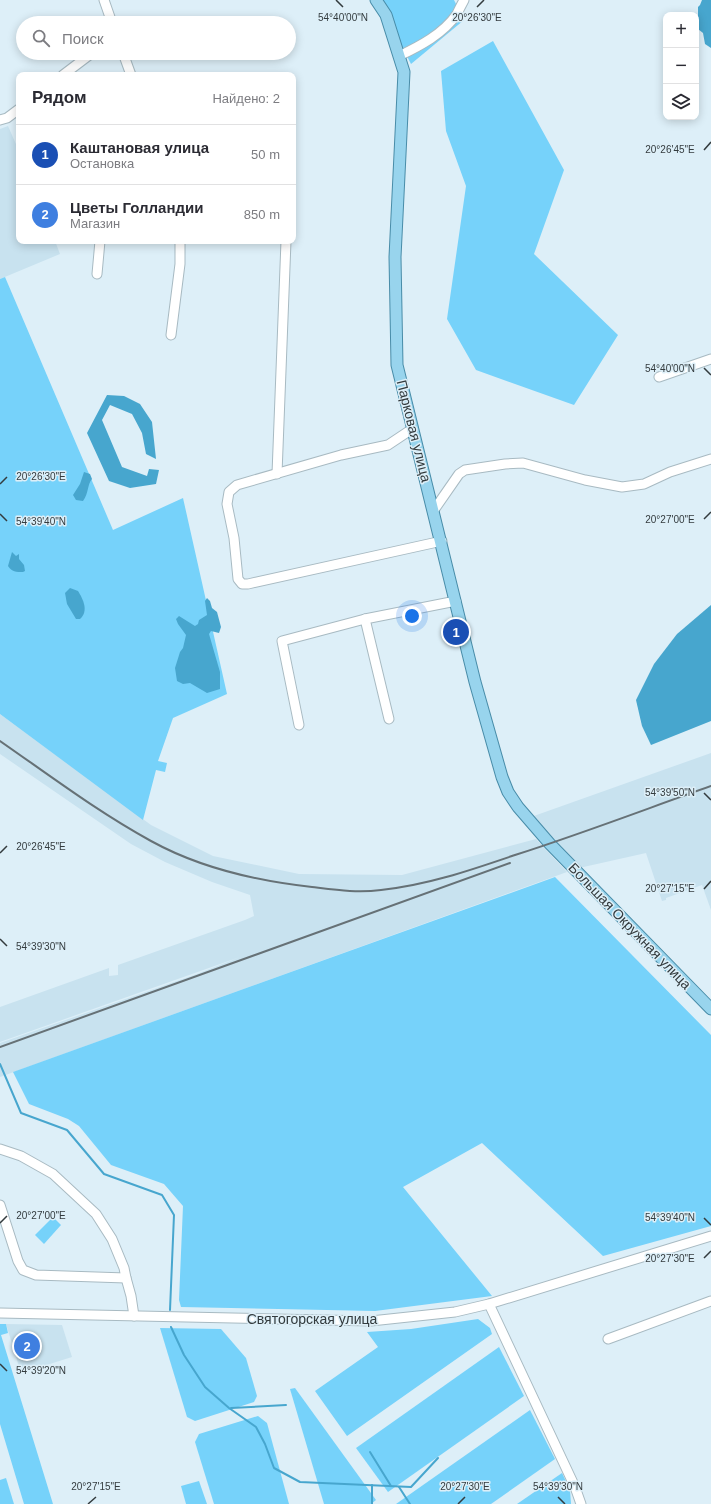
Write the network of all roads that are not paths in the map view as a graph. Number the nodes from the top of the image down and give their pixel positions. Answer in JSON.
{"nodes":[{"id":1,"x":104,"y":0,"type":"edge"},
{"id":2,"x":376,"y":0,"type":"edge"},
{"id":3,"x":460,"y":2,"type":"edge"},
{"id":4,"x":110,"y":16,"type":"edge"},
{"id":5,"x":399,"y":56,"type":"junction"},
{"id":6,"x":85,"y":60,"type":"edge"},
{"id":7,"x":126,"y":60,"type":"edge"},
{"id":8,"x":73,"y":72,"type":"edge"},
{"id":9,"x":130,"y":72,"type":"edge"},
{"id":10,"x":16,"y":111,"type":"edge"},
{"id":11,"x":0,"y":120,"type":"edge"},
{"id":12,"x":100,"y":244,"type":"edge"},
{"id":13,"x":180,"y":244,"type":"edge"},
{"id":14,"x":286,"y":244,"type":"edge"},
{"id":15,"x":97,"y":274,"type":"dead end"},
{"id":16,"x":171,"y":335,"type":"dead end"},
{"id":17,"x":711,"y":359,"type":"edge"},
{"id":18,"x":659,"y":377,"type":"dead end"},
{"id":19,"x":412,"y":429,"type":"junction"},
{"id":20,"x":711,"y":459,"type":"edge"},
{"id":21,"x":277,"y":474,"type":"junction"},
{"id":22,"x":434,"y":510,"type":"junction"},
{"id":23,"x":442,"y":541,"type":"junction"},
{"id":24,"x":456,"y":602,"type":"junction"},
{"id":25,"x":365,"y":619,"type":"junction"},
{"id":26,"x":389,"y":719,"type":"dead end"},
{"id":27,"x":299,"y":725,"type":"dead end"},
{"id":28,"x":550,"y":844,"type":"joint"},
{"id":29,"x":711,"y":1009,"type":"edge"},
{"id":30,"x":0,"y":1149,"type":"edge"},
{"id":31,"x":0,"y":1205,"type":"edge"},
{"id":32,"x":711,"y":1236,"type":"edge"},
{"id":33,"x":126,"y":1278,"type":"junction"},
{"id":34,"x":711,"y":1301,"type":"edge"},
{"id":35,"x":489,"y":1304,"type":"junction"},
{"id":36,"x":0,"y":1313,"type":"edge"},
{"id":37,"x":134,"y":1316,"type":"junction"},
{"id":38,"x":608,"y":1339,"type":"dead end"},
{"id":39,"x":581,"y":1504,"type":"edge"}],
"edges":[{"from":1,"to":4,"type":"street"},
{"from":2,"to":5,"type":"main road","name":"Парковая улица"},
{"from":3,"to":5,"type":"street"},
{"from":5,"to":19,"type":"main road","name":"Парковая улица"},
{"from":6,"to":8,"type":"street"},
{"from":7,"to":9,"type":"street"},
{"from":10,"to":11,"type":"street"},
{"from":12,"to":15,"type":"street"},
{"from":13,"to":16,"type":"street"},
{"from":14,"to":21,"type":"street"},
{"from":17,"to":18,"type":"street"},
{"from":19,"to":21,"type":"street"},
{"from":19,"to":22,"type":"main road","name":"Парковая улица"},
{"from":20,"to":22,"type":"street"},
{"from":21,"to":23,"type":"street"},
{"from":22,"to":23,"type":"main road","name":"Парковая улица"},
{"from":23,"to":24,"type":"main road","name":"Парковая улица"},
{"from":24,"to":25,"type":"street"},
{"from":24,"to":28,"type":"main road","name":"Парковая улица"},
{"from":25,"to":26,"type":"street"},
{"from":25,"to":27,"type":"street"},
{"from":28,"to":29,"type":"main road","name":"Большая Окружная улица"},
{"from":30,"to":33,"type":"street"},
{"from":31,"to":33,"type":"street"},
{"from":32,"to":35,"type":"street","name":"Святогорская улица"},
{"from":33,"to":37,"type":"street"},
{"from":34,"to":38,"type":"street"},
{"from":35,"to":37,"type":"street","name":"Святогорская улица"},
{"from":35,"to":39,"type":"street"},
{"from":36,"to":37,"type":"street","name":"Святогорская улица"}]}
